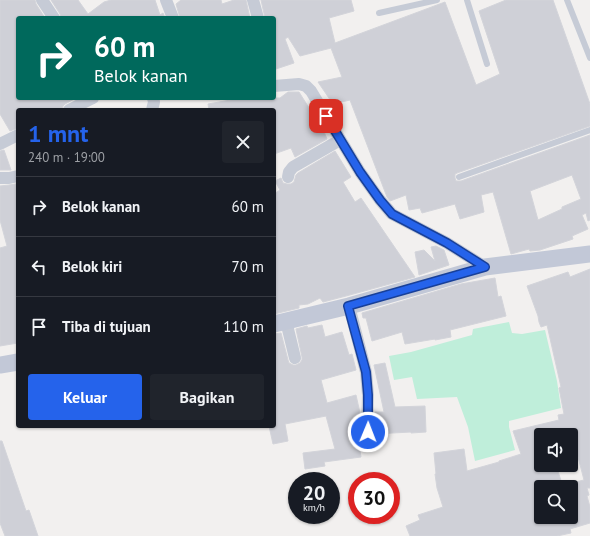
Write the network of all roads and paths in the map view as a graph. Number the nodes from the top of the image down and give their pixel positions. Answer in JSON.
{"nodes":[{"id":1,"x":42,"y":0,"type":"edge"},
{"id":2,"x":166,"y":0,"type":"edge"},
{"id":3,"x":253,"y":0,"type":"edge"},
{"id":4,"x":437,"y":0,"type":"edge"},
{"id":5,"x":467,"y":0,"type":"edge"},
{"id":6,"x":567,"y":0,"type":"edge"},
{"id":7,"x":379,"y":13,"type":"dead end"},
{"id":8,"x":53,"y":16,"type":"edge"},
{"id":9,"x":172,"y":16,"type":"edge"},
{"id":10,"x":257,"y":16,"type":"edge"},
{"id":11,"x":590,"y":58,"type":"edge"},
{"id":12,"x":487,"y":64,"type":"dead end"},
{"id":13,"x":276,"y":84,"type":"edge"},
{"id":14,"x":89,"y":100,"type":"edge"},
{"id":15,"x":73,"y":108,"type":"edge"},
{"id":16,"x":590,"y":130,"type":"edge"},
{"id":17,"x":16,"y":136,"type":"edge"},
{"id":18,"x":340,"y":140,"type":"junction"},
{"id":19,"x":0,"y":144,"type":"edge"},
{"id":20,"x":16,"y":176,"type":"edge"},
{"id":21,"x":288,"y":177,"type":"dead end"},
{"id":22,"x":459,"y":177,"type":"dead end"},
{"id":23,"x":0,"y":178,"type":"edge"},
{"id":24,"x":590,"y":254,"type":"edge"},
{"id":25,"x":485,"y":267,"type":"junction"},
{"id":26,"x":348,"y":306,"type":"junction"},
{"id":27,"x":280,"y":322,"type":"edge"},
{"id":28,"x":295,"y":358,"type":"dead end"},
{"id":29,"x":16,"y":362,"type":"edge"},
{"id":30,"x":0,"y":365,"type":"edge"},
{"id":31,"x":368,"y":432,"type":"dead end"}],
"edges":[{"from":1,"to":8,"type":"street"},
{"from":2,"to":9,"type":"street"},
{"from":3,"to":10,"type":"street"},
{"from":4,"to":7,"type":"lane"},
{"from":5,"to":12,"type":"lane"},
{"from":6,"to":11,"type":"lane"},
{"from":13,"to":18,"type":"street"},
{"from":14,"to":15,"type":"street"},
{"from":16,"to":22,"type":"lane"},
{"from":17,"to":19,"type":"street"},
{"from":18,"to":21,"type":"street"},
{"from":18,"to":25,"type":"street"},
{"from":20,"to":23,"type":"street"},
{"from":24,"to":25,"type":"street"},
{"from":25,"to":26,"type":"street"},
{"from":26,"to":27,"type":"street"},
{"from":26,"to":31,"type":"street"},
{"from":27,"to":28,"type":"street"},
{"from":29,"to":30,"type":"street"}]}
